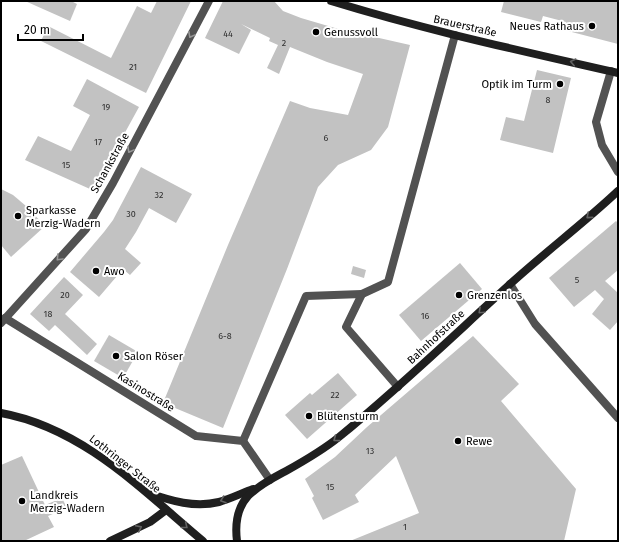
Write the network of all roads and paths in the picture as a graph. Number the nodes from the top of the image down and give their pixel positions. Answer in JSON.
{"nodes":[{"id":1,"x":209,"y":1,"type":"edge"},
{"id":2,"x":331,"y":1,"type":"edge"},
{"id":3,"x":455,"y":35,"type":"junction"},
{"id":4,"x":614,"y":72,"type":"edge"},
{"id":5,"x":618,"y":172,"type":"edge"},
{"id":6,"x":617,"y":195,"type":"edge"},
{"id":7,"x":510,"y":284,"type":"junction"},
{"id":8,"x":362,"y":294,"type":"junction"},
{"id":9,"x":2,"y":320,"type":"edge"},
{"id":10,"x":398,"y":387,"type":"junction"},
{"id":11,"x":1,"y":413,"type":"edge"},
{"id":12,"x":618,"y":418,"type":"edge"},
{"id":13,"x":243,"y":441,"type":"junction"},
{"id":14,"x":270,"y":480,"type":"junction"},
{"id":15,"x":260,"y":486,"type":"junction"},
{"id":16,"x":144,"y":491,"type":"junction"},
{"id":17,"x":166,"y":510,"type":"junction"},
{"id":18,"x":110,"y":541,"type":"edge"},
{"id":19,"x":204,"y":541,"type":"edge"},
{"id":20,"x":237,"y":541,"type":"edge"}],
"edges":[{"from":1,"to":9,"type":"street","name":"Schankstraße","one_way":true},
{"from":2,"to":3,"type":"main road","name":"Brauerstraße"},
{"from":4,"to":3,"type":"main road","name":"Brauerstraße","one_way":true},
{"from":3,"to":8,"type":"street"},
{"from":4,"to":5,"type":"street"},
{"from":6,"to":7,"type":"main road","name":"Bahnhofstraße","one_way":true},
{"from":7,"to":10,"type":"main road","name":"Bahnhofstraße","one_way":true},
{"from":7,"to":12,"type":"street"},
{"from":8,"to":10,"type":"street"},
{"from":8,"to":13,"type":"street"},
{"from":9,"to":13,"type":"street","name":"Kasinostraße"},
{"from":10,"to":14,"type":"main road","name":"Bahnhofstraße","one_way":true},
{"from":11,"to":16,"type":"main road","name":"Lothringer Straße"},
{"from":13,"to":14,"type":"street"},
{"from":14,"to":15,"type":"main road","name":"Bahnhofstraße"},
{"from":15,"to":16,"type":"main road","name":"Bahnhofstraße","one_way":true},
{"from":15,"to":20,"type":"main road","name":"Bahnhofstraße"},
{"from":16,"to":17,"type":"main road","name":"Lothringer Straße"},
{"from":18,"to":17,"type":"main road","one_way":true},
{"from":17,"to":19,"type":"main road","name":"Lothringer Straße","one_way":true}]}
